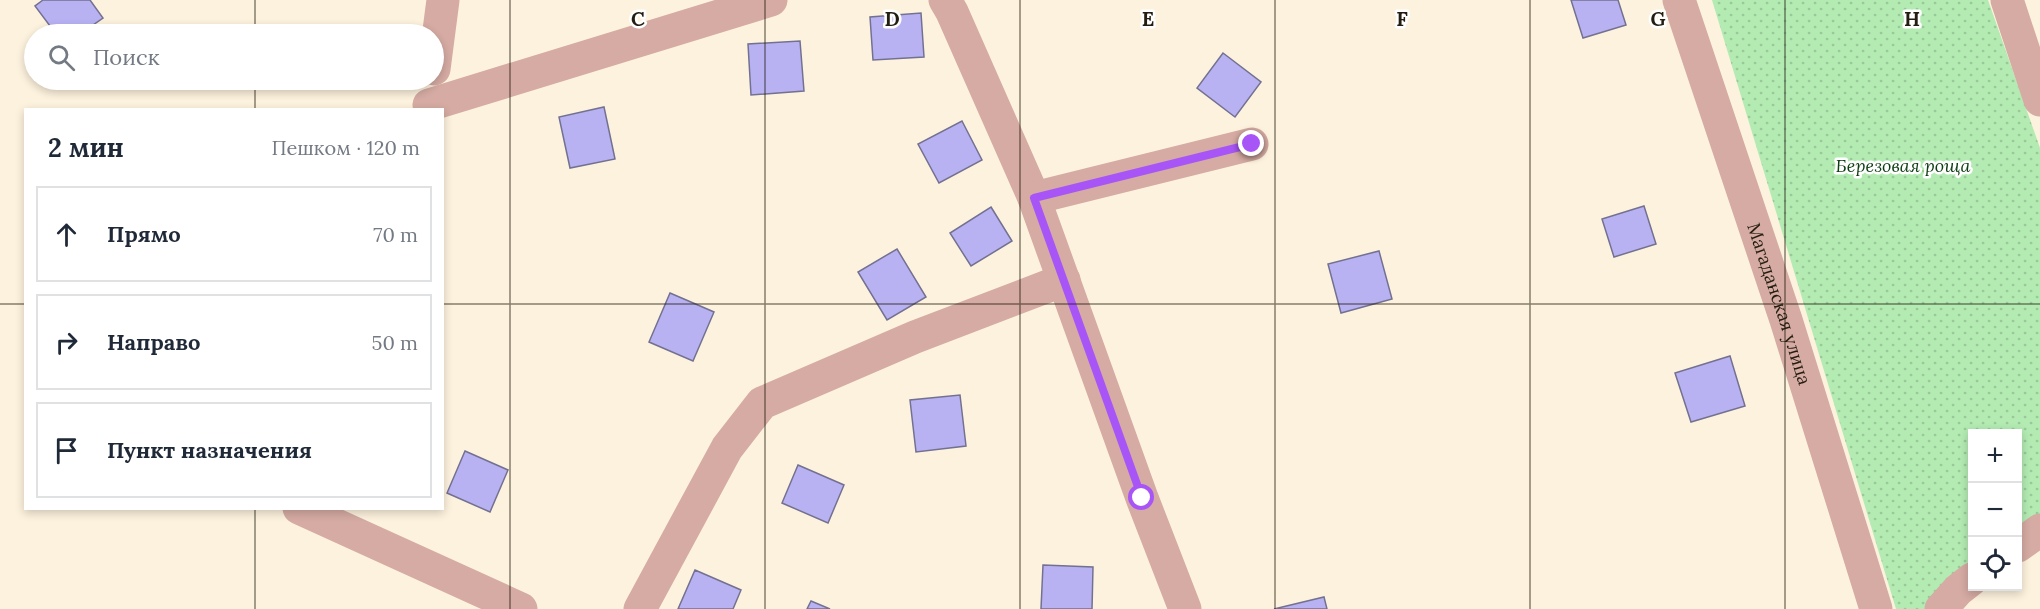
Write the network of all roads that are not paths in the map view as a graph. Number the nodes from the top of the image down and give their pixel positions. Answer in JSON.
{"nodes":[{"id":1,"x":443,"y":0,"type":"edge"},
{"id":2,"x":771,"y":0,"type":"edge"},
{"id":3,"x":945,"y":0,"type":"edge"},
{"id":4,"x":1679,"y":0,"type":"edge"},
{"id":5,"x":2007,"y":0,"type":"edge"},
{"id":6,"x":440,"y":24,"type":"edge"},
{"id":7,"x":428,"y":98,"type":"edge"},
{"id":8,"x":2040,"y":100,"type":"edge"},
{"id":9,"x":1252,"y":144,"type":"dead end"},
{"id":10,"x":1034,"y":198,"type":"junction"},
{"id":11,"x":1064,"y":280,"type":"junction"},
{"id":12,"x":303,"y":510,"type":"edge"},
{"id":13,"x":2040,"y":530,"type":"edge"},
{"id":14,"x":2022,"y":543,"type":"edge"},
{"id":15,"x":1968,"y":582,"type":"edge"},
{"id":16,"x":521,"y":609,"type":"edge"},
{"id":17,"x":640,"y":609,"type":"edge"},
{"id":18,"x":1185,"y":609,"type":"edge"},
{"id":19,"x":1876,"y":609,"type":"edge"},
{"id":20,"x":1941,"y":609,"type":"edge"}],
"edges":[{"from":1,"to":6,"type":"street"},
{"from":2,"to":7,"type":"street"},
{"from":3,"to":10,"type":"street"},
{"from":4,"to":19,"type":"street","name":"Магаданская улица"},
{"from":5,"to":8,"type":"street"},
{"from":9,"to":10,"type":"street"},
{"from":10,"to":11,"type":"street"},
{"from":11,"to":17,"type":"street"},
{"from":11,"to":18,"type":"street"},
{"from":12,"to":16,"type":"street"},
{"from":13,"to":14,"type":"street"},
{"from":15,"to":20,"type":"street"}]}
